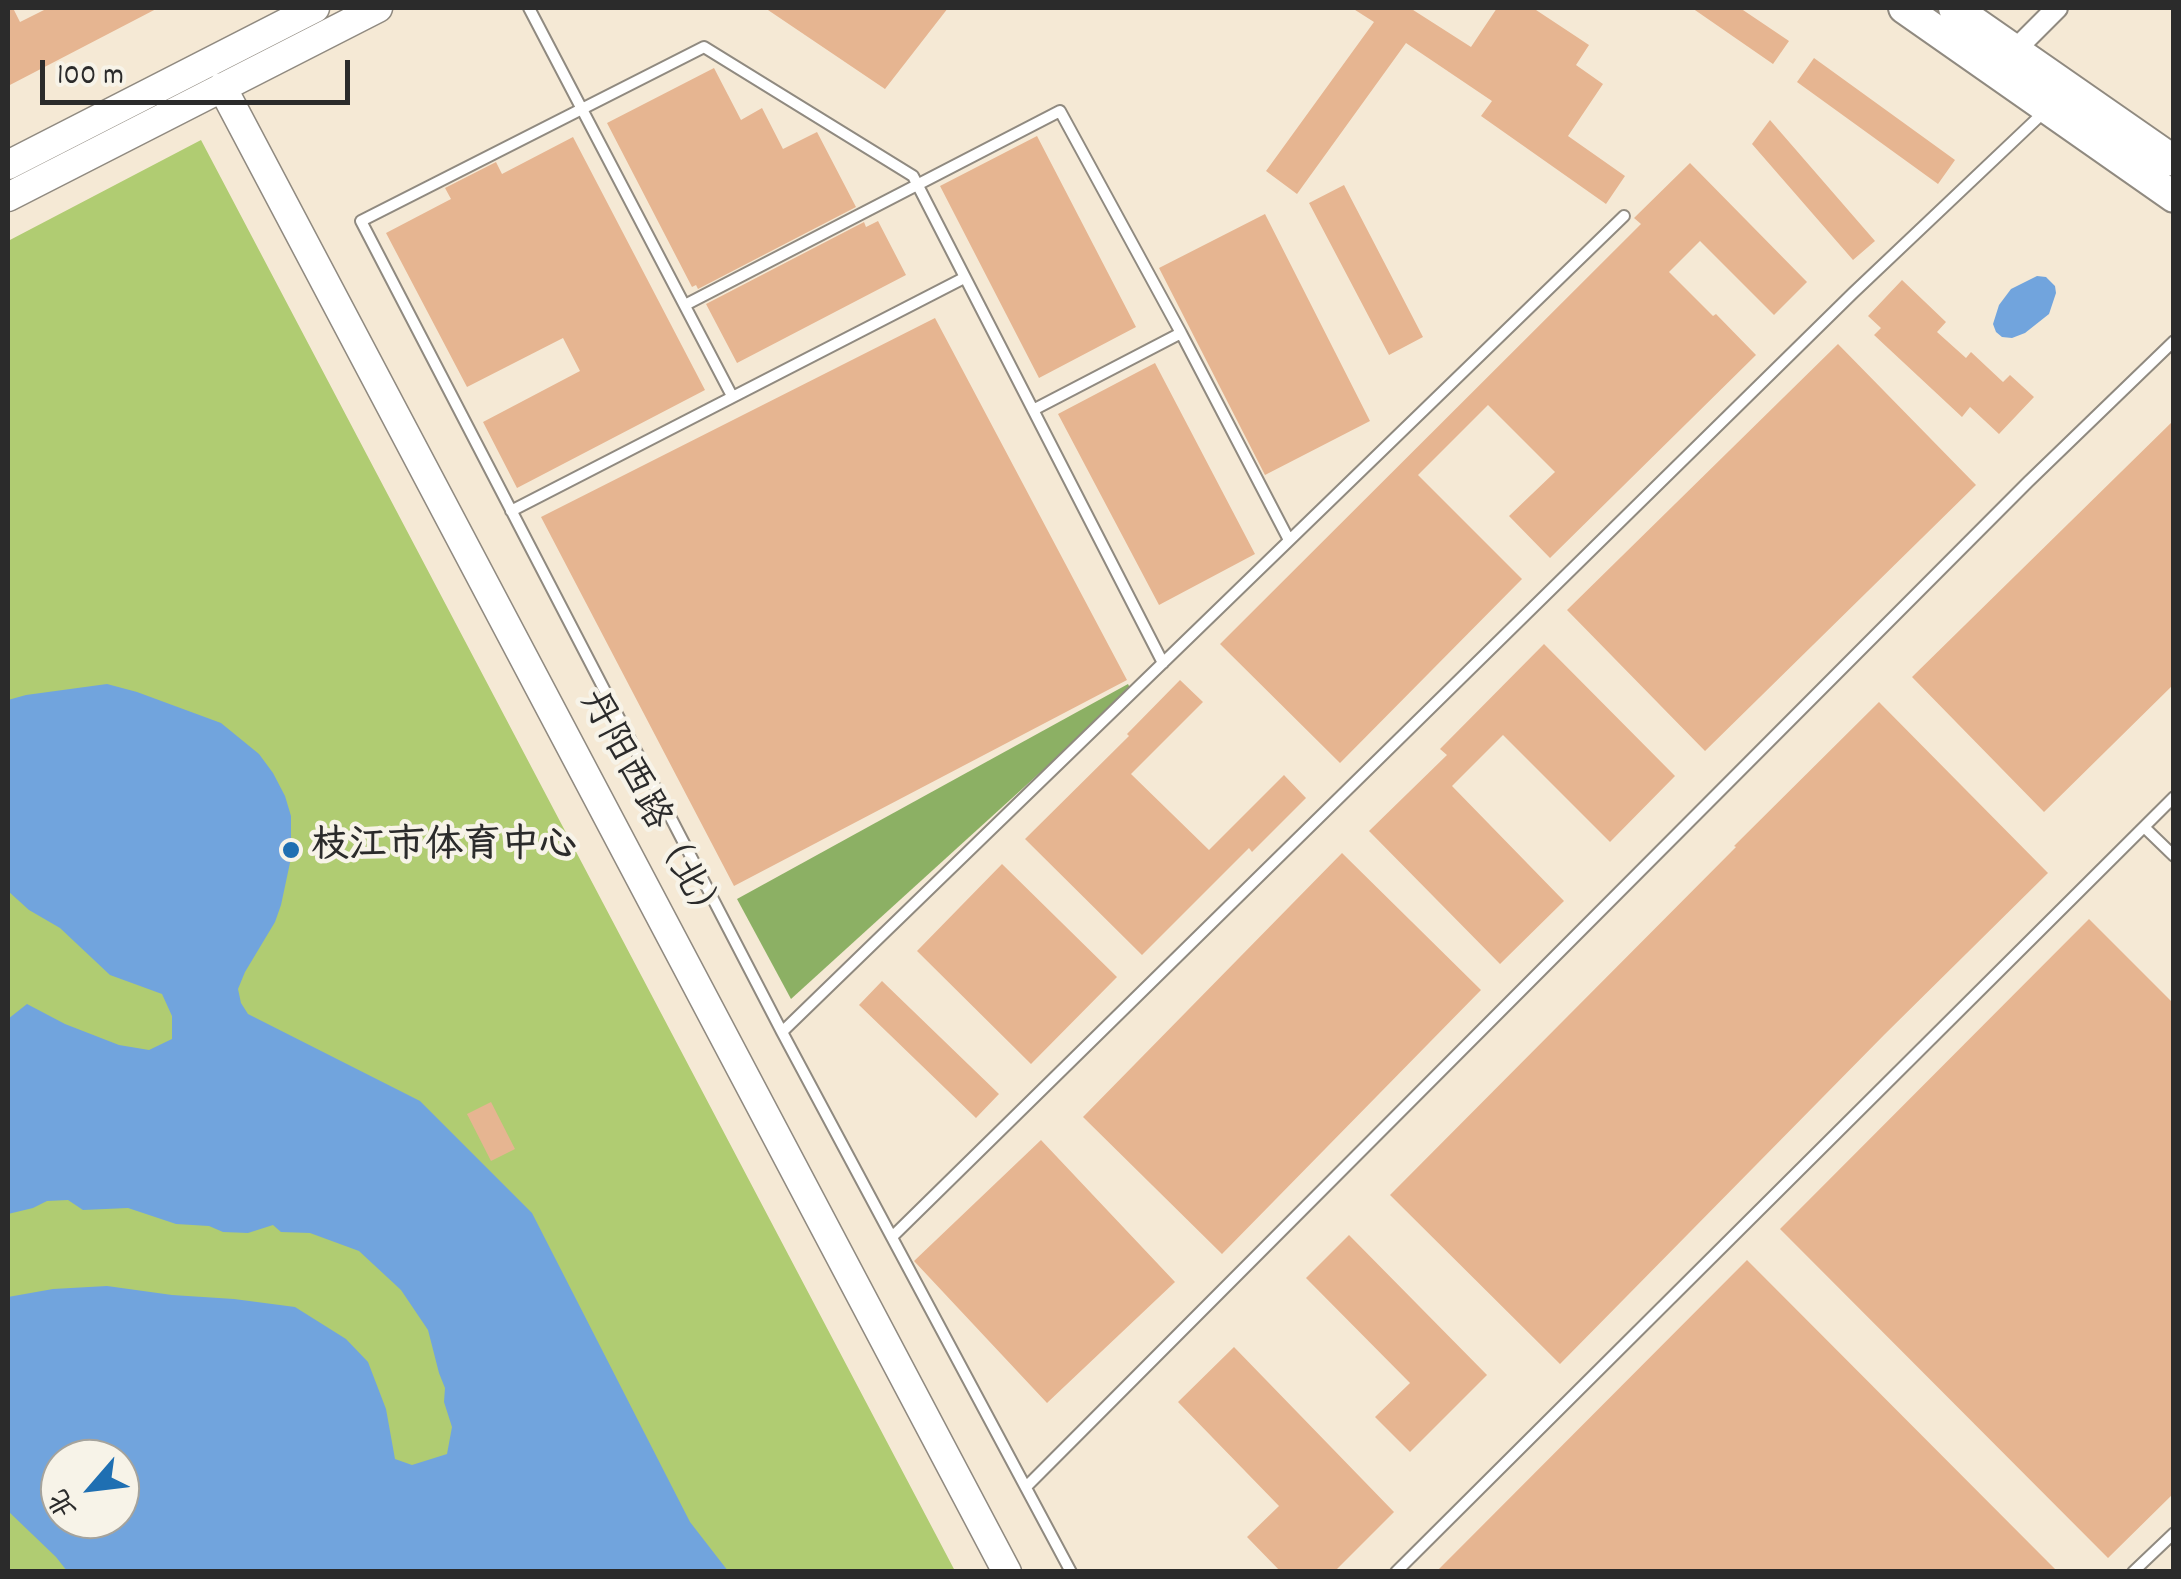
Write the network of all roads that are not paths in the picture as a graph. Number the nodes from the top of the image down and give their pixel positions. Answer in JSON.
{"nodes":[{"id":1,"x":315,"y":8,"type":"edge"},
{"id":2,"x":378,"y":8,"type":"edge"},
{"id":3,"x":529,"y":8,"type":"edge"},
{"id":4,"x":1904,"y":8,"type":"edge"},
{"id":5,"x":1954,"y":8,"type":"edge"},
{"id":6,"x":2057,"y":8,"type":"edge"},
{"id":7,"x":2016,"y":49,"type":"junction"},
{"id":8,"x":222,"y":86,"type":"junction"},
{"id":9,"x":2047,"y":108,"type":"junction"},
{"id":10,"x":582,"y":109,"type":"junction"},
{"id":11,"x":2174,"y":162,"type":"edge"},
{"id":12,"x":8,"y":165,"type":"edge"},
{"id":13,"x":918,"y":185,"type":"junction"},
{"id":14,"x":8,"y":196,"type":"edge"},
{"id":15,"x":2174,"y":197,"type":"edge"},
{"id":16,"x":1624,"y":216,"type":"dead end"},
{"id":17,"x":964,"y":278,"type":"junction"},
{"id":18,"x":685,"y":305,"type":"junction"},
{"id":19,"x":1181,"y":333,"type":"junction"},
{"id":20,"x":2174,"y":341,"type":"edge"},
{"id":21,"x":732,"y":396,"type":"junction"},
{"id":22,"x":1033,"y":410,"type":"junction"},
{"id":23,"x":511,"y":511,"type":"junction"},
{"id":24,"x":1290,"y":540,"type":"junction"},
{"id":25,"x":1163,"y":663,"type":"junction"},
{"id":26,"x":2174,"y":797,"type":"edge"},
{"id":27,"x":2144,"y":827,"type":"junction"},
{"id":28,"x":2174,"y":856,"type":"edge"},
{"id":29,"x":782,"y":1032,"type":"junction"},
{"id":30,"x":892,"y":1237,"type":"junction"},
{"id":31,"x":1026,"y":1487,"type":"junction"},
{"id":32,"x":2174,"y":1533,"type":"edge"},
{"id":33,"x":1007,"y":1572,"type":"edge"},
{"id":34,"x":1071,"y":1572,"type":"edge"},
{"id":35,"x":1396,"y":1572,"type":"edge"},
{"id":36,"x":2133,"y":1572,"type":"edge"}],
"edges":[{"from":1,"to":12,"type":"street"},
{"from":2,"to":8,"type":"street"},
{"from":3,"to":10,"type":"lane"},
{"from":4,"to":9,"type":"main road"},
{"from":5,"to":7,"type":"main road"},
{"from":6,"to":7,"type":"street"},
{"from":7,"to":11,"type":"main road"},
{"from":8,"to":14,"type":"street"},
{"from":8,"to":33,"type":"street","name":"丹阳西路（北）"},
{"from":9,"to":15,"type":"main road"},
{"from":9,"to":30,"type":"lane"},
{"from":10,"to":13,"type":"lane"},
{"from":10,"to":18,"type":"lane"},
{"from":10,"to":23,"type":"lane"},
{"from":13,"to":17,"type":"lane"},
{"from":13,"to":18,"type":"lane"},
{"from":13,"to":19,"type":"lane"},
{"from":16,"to":24,"type":"lane"},
{"from":17,"to":21,"type":"lane"},
{"from":17,"to":22,"type":"lane"},
{"from":18,"to":21,"type":"lane"},
{"from":19,"to":22,"type":"lane"},
{"from":19,"to":24,"type":"lane"},
{"from":20,"to":31,"type":"lane"},
{"from":21,"to":23,"type":"lane"},
{"from":22,"to":25,"type":"lane"},
{"from":23,"to":29,"type":"lane"},
{"from":24,"to":25,"type":"lane"},
{"from":25,"to":29,"type":"lane"},
{"from":26,"to":27,"type":"lane"},
{"from":27,"to":28,"type":"lane"},
{"from":27,"to":35,"type":"lane"},
{"from":29,"to":30,"type":"lane"},
{"from":30,"to":31,"type":"lane"},
{"from":31,"to":34,"type":"lane"},
{"from":32,"to":36,"type":"lane"}]}
